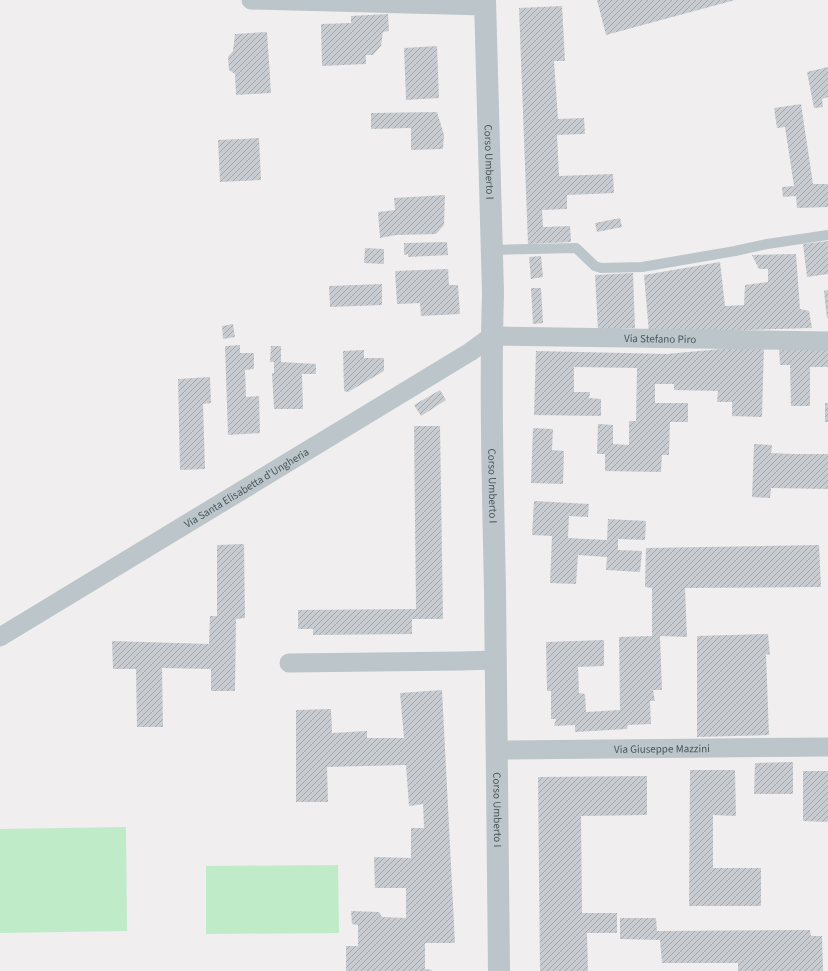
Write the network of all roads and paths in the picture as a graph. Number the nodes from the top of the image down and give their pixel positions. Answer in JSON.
{"nodes":[{"id":1,"x":251,"y":0,"type":"edge"},
{"id":2,"x":281,"y":0,"type":"edge"},
{"id":3,"x":485,"y":3,"type":"edge"},
{"id":4,"x":828,"y":235,"type":"edge"},
{"id":5,"x":492,"y":250,"type":"junction"},
{"id":6,"x":492,"y":336,"type":"junction"},
{"id":7,"x":828,"y":341,"type":"edge"},
{"id":8,"x":0,"y":637,"type":"edge"},
{"id":9,"x":496,"y":660,"type":"junction"},
{"id":10,"x":289,"y":663,"type":"dead end"},
{"id":11,"x":828,"y":747,"type":"edge"},
{"id":12,"x":497,"y":750,"type":"junction"},
{"id":13,"x":499,"y":971,"type":"edge"}],
"edges":[{"from":1,"to":2,"type":"street"},
{"from":2,"to":3,"type":"street"},
{"from":3,"to":5,"type":"street","name":"Corso Umberto I"},
{"from":4,"to":5,"type":"lane"},
{"from":5,"to":6,"type":"street","name":"Corso Umberto I"},
{"from":6,"to":7,"type":"street","name":"Via Stefano Piro"},
{"from":6,"to":8,"type":"street","name":"Via Santa Elisabetta d'Ungheria"},
{"from":6,"to":9,"type":"street","name":"Corso Umberto I"},
{"from":9,"to":10,"type":"street"},
{"from":9,"to":12,"type":"street","name":"Corso Umberto I"},
{"from":11,"to":12,"type":"street","name":"Via Giuseppe Mazzini"},
{"from":12,"to":13,"type":"street","name":"Corso Umberto I"}]}
